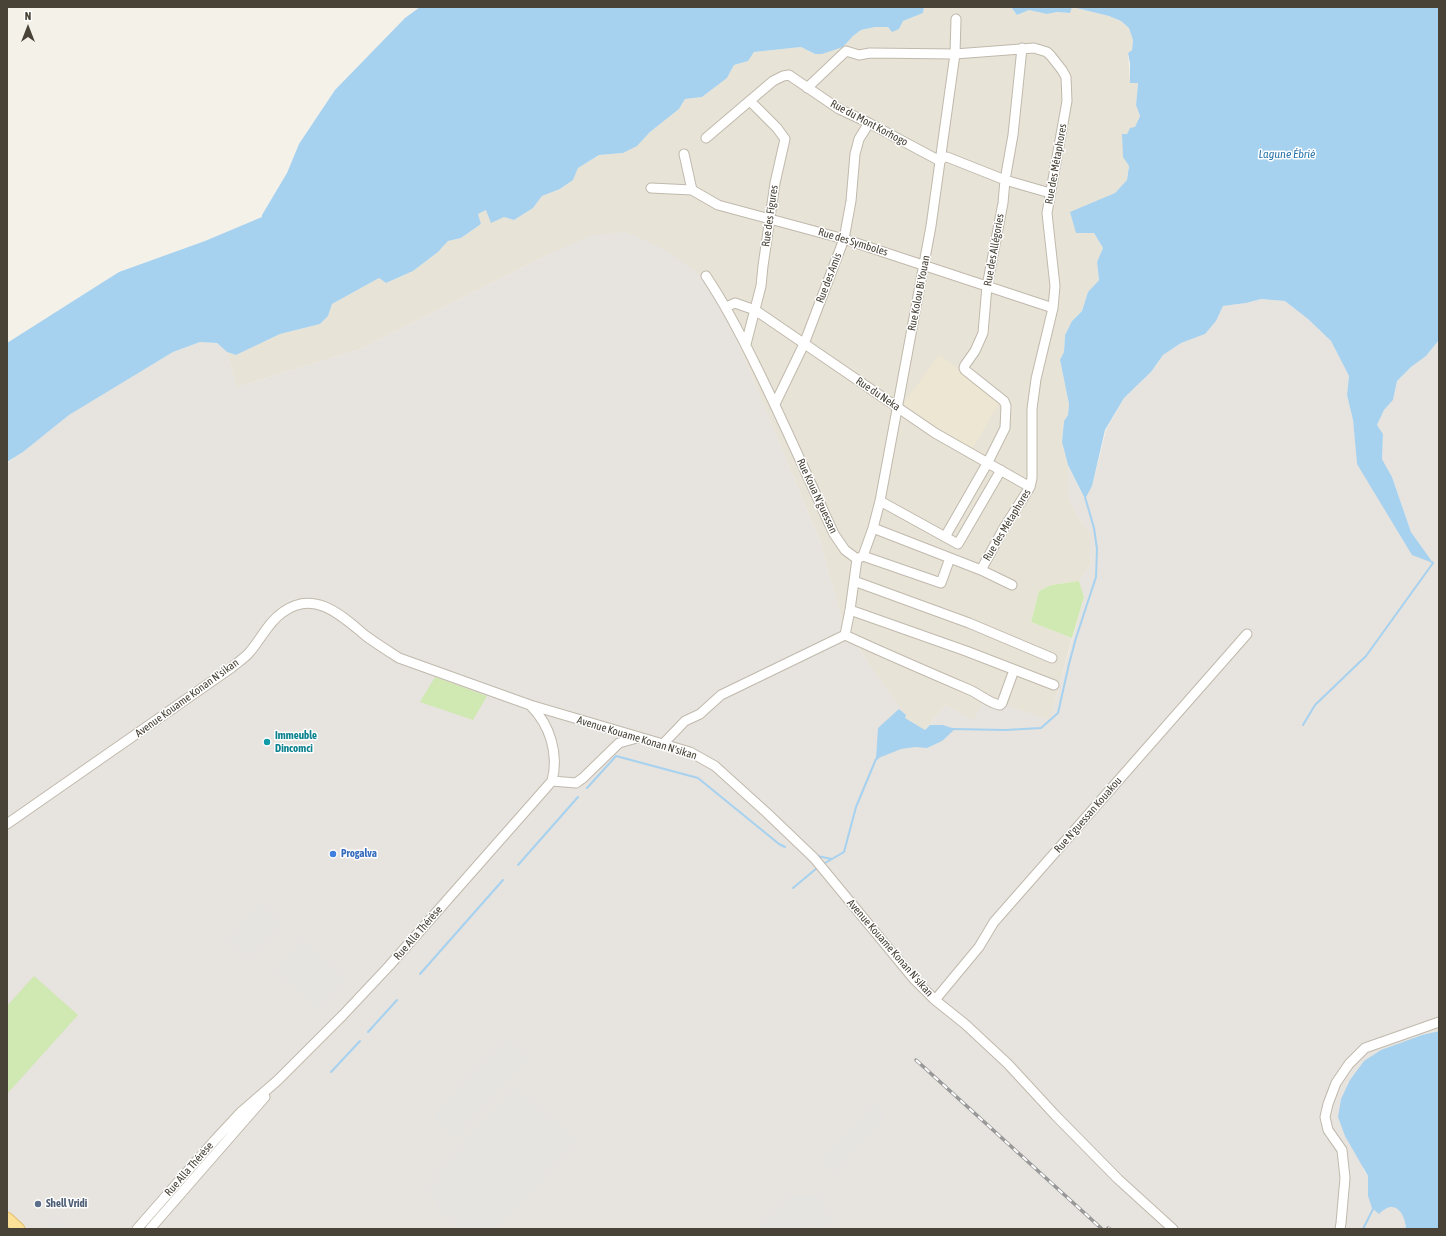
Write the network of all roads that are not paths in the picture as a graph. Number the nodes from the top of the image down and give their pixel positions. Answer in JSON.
{"nodes":[{"id":1,"x":956,"y":19,"type":"dead end"},
{"id":2,"x":1022,"y":48,"type":"junction"},
{"id":3,"x":955,"y":54,"type":"junction"},
{"id":4,"x":807,"y":88,"type":"junction"},
{"id":5,"x":750,"y":101,"type":"junction"},
{"id":6,"x":869,"y":123,"type":"junction"},
{"id":7,"x":706,"y":138,"type":"dead end"},
{"id":8,"x":684,"y":154,"type":"dead end"},
{"id":9,"x":940,"y":161,"type":"junction"},
{"id":10,"x":1005,"y":180,"type":"junction"},
{"id":11,"x":651,"y":188,"type":"dead end"},
{"id":12,"x":692,"y":190,"type":"junction"},
{"id":13,"x":1050,"y":193,"type":"junction"},
{"id":14,"x":770,"y":218,"type":"junction"},
{"id":15,"x":844,"y":238,"type":"junction"},
{"id":16,"x":924,"y":265,"type":"junction"},
{"id":17,"x":706,"y":276,"type":"dead end"},
{"id":18,"x":987,"y":286,"type":"junction"},
{"id":19,"x":726,"y":307,"type":"junction"},
{"id":20,"x":1053,"y":308,"type":"junction"},
{"id":21,"x":755,"y":310,"type":"junction"},
{"id":22,"x":746,"y":344,"type":"junction"},
{"id":23,"x":804,"y":344,"type":"junction"},
{"id":24,"x":775,"y":404,"type":"junction"},
{"id":25,"x":898,"y":407,"type":"junction"},
{"id":26,"x":988,"y":462,"type":"junction"},
{"id":27,"x":1001,"y":470,"type":"junction"},
{"id":28,"x":1030,"y":487,"type":"junction"},
{"id":29,"x":880,"y":501,"type":"junction"},
{"id":30,"x":873,"y":528,"type":"junction"},
{"id":31,"x":945,"y":537,"type":"junction"},
{"id":32,"x":860,"y":557,"type":"junction"},
{"id":33,"x":950,"y":558,"type":"junction"},
{"id":34,"x":981,"y":570,"type":"junction"},
{"id":35,"x":854,"y":581,"type":"junction"},
{"id":36,"x":1012,"y":585,"type":"dead end"},
{"id":37,"x":850,"y":610,"type":"junction"},
{"id":38,"x":1246,"y":634,"type":"dead end"},
{"id":39,"x":845,"y":635,"type":"junction"},
{"id":40,"x":1052,"y":658,"type":"dead end"},
{"id":41,"x":1014,"y":670,"type":"junction"},
{"id":42,"x":1054,"y":685,"type":"dead end"},
{"id":43,"x":530,"y":705,"type":"junction"},
{"id":44,"x":638,"y":738,"type":"junction"},
{"id":45,"x":663,"y":744,"type":"junction"},
{"id":46,"x":552,"y":781,"type":"junction"},
{"id":47,"x":7,"y":824,"type":"edge"},
{"id":48,"x":935,"y":1000,"type":"junction"},
{"id":49,"x":1439,"y":1022,"type":"edge"},
{"id":50,"x":278,"y":1080,"type":"junction"},
{"id":51,"x":7,"y":1218,"type":"edge"},
{"id":52,"x":19,"y":1229,"type":"edge"},
{"id":53,"x":137,"y":1229,"type":"edge"},
{"id":54,"x":150,"y":1229,"type":"edge"},
{"id":55,"x":1174,"y":1229,"type":"edge"},
{"id":56,"x":1340,"y":1229,"type":"edge"}],
"edges":[{"from":1,"to":3,"type":"street","name":"Rue Kolou Bi Youan"},
{"from":2,"to":3,"type":"street","name":"Rue des Métaphores"},
{"from":2,"to":10,"type":"street","name":"Rue des Allégories"},
{"from":2,"to":13,"type":"street","name":"Rue des Métaphores"},
{"from":3,"to":4,"type":"street","name":"Rue des Métaphores"},
{"from":3,"to":9,"type":"street","name":"Rue Kolou Bi Youan"},
{"from":4,"to":5,"type":"street","name":"Rue du Mont Korhogo"},
{"from":4,"to":6,"type":"street","name":"Rue du Mont Korhogo"},
{"from":5,"to":7,"type":"street","name":"Rue du Mont Korhogo"},
{"from":5,"to":14,"type":"street","name":"Rue des Figures"},
{"from":6,"to":9,"type":"street","name":"Rue du Mont Korhogo"},
{"from":6,"to":15,"type":"street","name":"Rue des Amis"},
{"from":8,"to":12,"type":"street"},
{"from":9,"to":10,"type":"street","name":"Rue du Mont Korhogo"},
{"from":9,"to":16,"type":"street","name":"Rue Kolou Bi Youan"},
{"from":10,"to":13,"type":"street","name":"Rue du Mont Korhogo"},
{"from":10,"to":18,"type":"street","name":"Rue des Allégories"},
{"from":11,"to":12,"type":"street","name":"Rue des Symboles"},
{"from":12,"to":14,"type":"street","name":"Rue des Symboles"},
{"from":13,"to":20,"type":"street","name":"Rue des Métaphores"},
{"from":14,"to":15,"type":"street","name":"Rue des Symboles"},
{"from":14,"to":21,"type":"street","name":"Rue des Figures"},
{"from":15,"to":16,"type":"street","name":"Rue des Symboles"},
{"from":15,"to":23,"type":"street","name":"Rue des Amis"},
{"from":16,"to":18,"type":"street","name":"Rue des Symboles"},
{"from":16,"to":25,"type":"street","name":"Rue Kolou Bi Youan"},
{"from":17,"to":19,"type":"street","name":"Rue Koua N'guessan"},
{"from":18,"to":20,"type":"street","name":"Rue des Symboles"},
{"from":18,"to":26,"type":"street","name":"Rue des Allégories"},
{"from":19,"to":21,"type":"street","name":"Rue du Neka"},
{"from":19,"to":22,"type":"street","name":"Rue Koua N'guessan"},
{"from":20,"to":28,"type":"street","name":"Rue des Métaphores"},
{"from":21,"to":22,"type":"street","name":"Rue des Figures"},
{"from":21,"to":23,"type":"street","name":"Rue du Neka"},
{"from":22,"to":24,"type":"street","name":"Rue Koua N'guessan"},
{"from":23,"to":24,"type":"street","name":"Rue des Amis"},
{"from":23,"to":25,"type":"street","name":"Rue du Neka"},
{"from":24,"to":32,"type":"street","name":"Rue Koua N'guessan"},
{"from":25,"to":26,"type":"street","name":"Rue du Neka"},
{"from":25,"to":29,"type":"street","name":"Rue Kolou Bi Youan"},
{"from":26,"to":27,"type":"street","name":"Rue du Neka"},
{"from":26,"to":31,"type":"street"},
{"from":27,"to":28,"type":"street","name":"Rue du Neka"},
{"from":27,"to":31,"type":"street"},
{"from":28,"to":34,"type":"street","name":"Rue des Métaphores"},
{"from":29,"to":30,"type":"street","name":"Rue Kolou Bi Youan"},
{"from":29,"to":31,"type":"street"},
{"from":30,"to":32,"type":"street","name":"Rue Kolou Bi Youan"},
{"from":30,"to":33,"type":"street"},
{"from":32,"to":33,"type":"street"},
{"from":32,"to":35,"type":"street"},
{"from":33,"to":34,"type":"street"},
{"from":34,"to":36,"type":"street"},
{"from":35,"to":37,"type":"street"},
{"from":35,"to":40,"type":"street"},
{"from":37,"to":39,"type":"street"},
{"from":37,"to":41,"type":"street"},
{"from":38,"to":48,"type":"street","name":"Rue N'guessan Kouakou"},
{"from":39,"to":41,"type":"street"},
{"from":39,"to":45,"type":"street"},
{"from":41,"to":42,"type":"street"},
{"from":43,"to":44,"type":"street","name":"Avenue Kouame Konan N'sikan"},
{"from":43,"to":46,"type":"street"},
{"from":43,"to":47,"type":"street","name":"Avenue Kouame Konan N'sikan"},
{"from":44,"to":45,"type":"street","name":"Avenue Kouame Konan N'sikan"},
{"from":44,"to":46,"type":"street"},
{"from":45,"to":48,"type":"street","name":"Avenue Kouame Konan N'sikan"},
{"from":46,"to":50,"type":"street","name":"Rue Alla Thérèse"},
{"from":48,"to":55,"type":"street","name":"Avenue Kouame Konan N'sikan"},
{"from":49,"to":56,"type":"street"},
{"from":50,"to":53,"type":"street","name":"Rue Alla Thérèse"},
{"from":50,"to":54,"type":"street","name":"Rue Alla Thérèse"},
{"from":51,"to":52,"type":"main road"}]}
